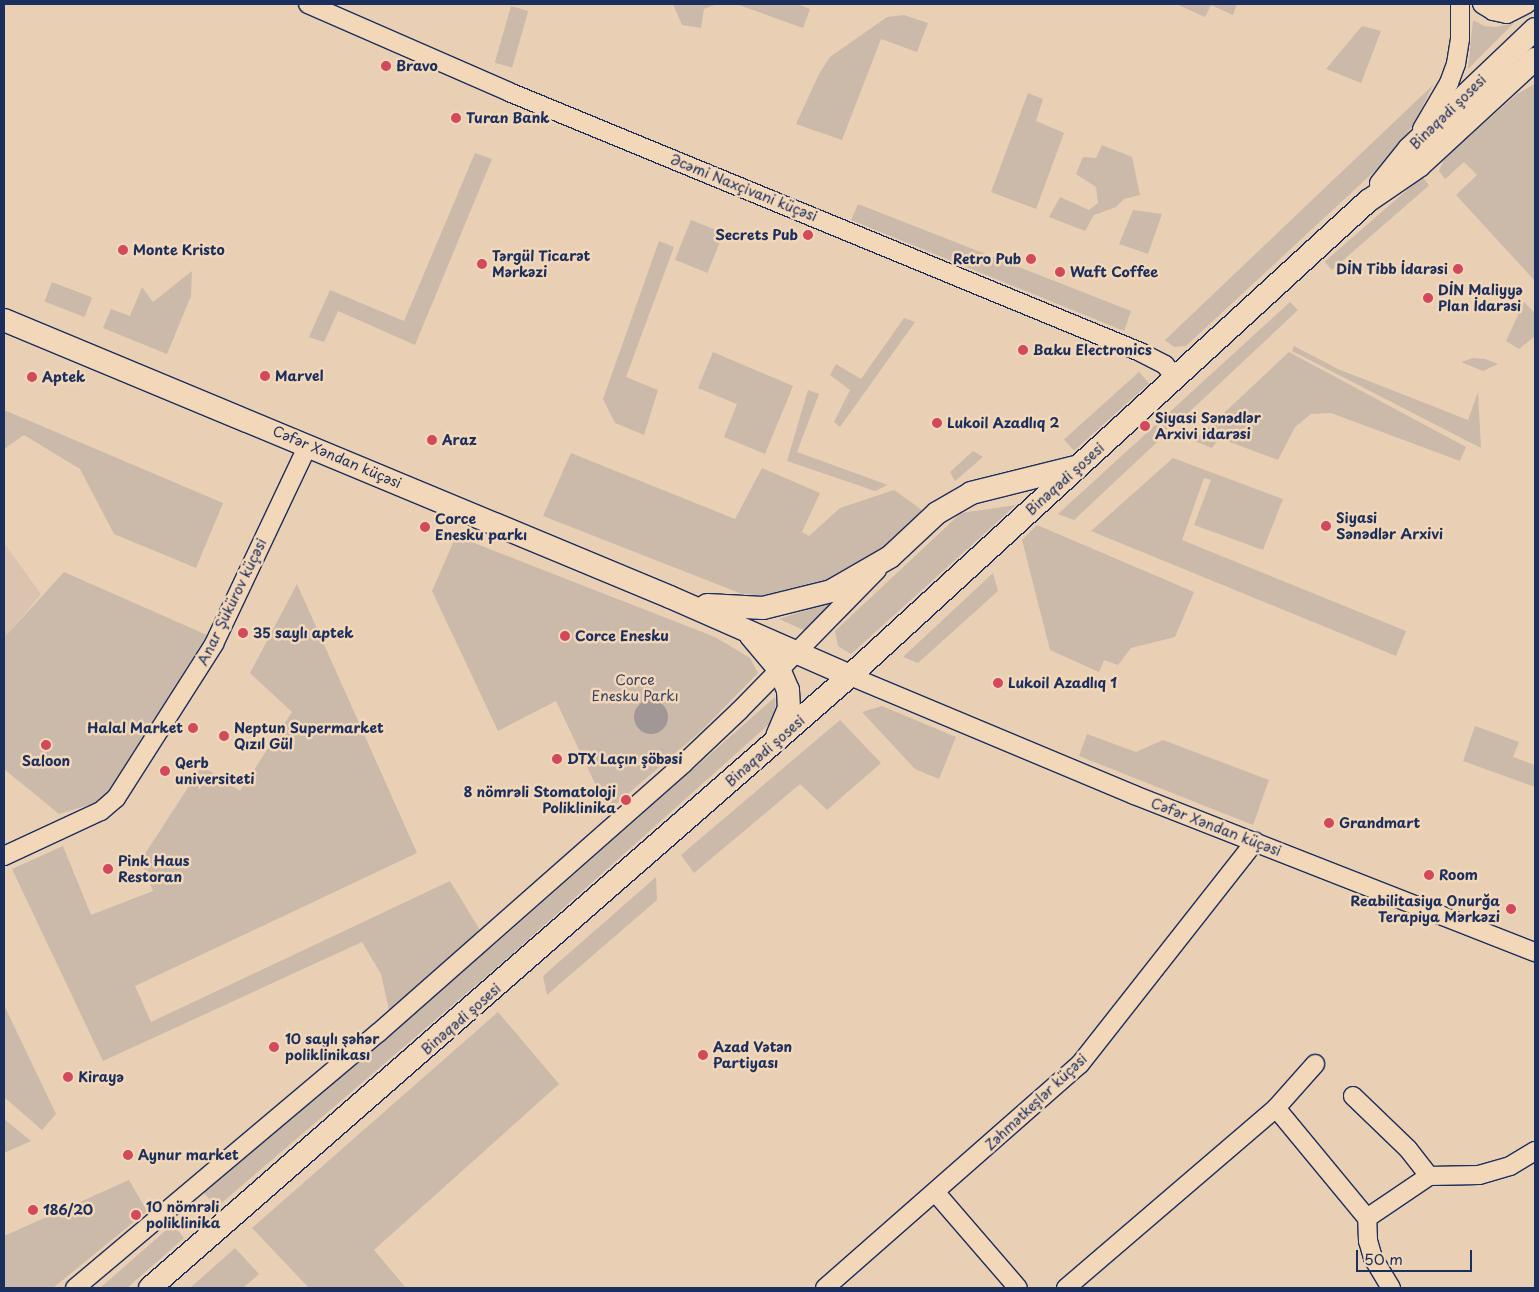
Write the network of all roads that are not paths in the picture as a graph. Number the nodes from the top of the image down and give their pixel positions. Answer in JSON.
{"nodes":[{"id":1,"x":308,"y":4,"type":"edge"},
{"id":2,"x":1460,"y":4,"type":"edge"},
{"id":3,"x":1482,"y":4,"type":"edge"},
{"id":4,"x":1527,"y":4,"type":"edge"},
{"id":5,"x":1535,"y":13,"type":"edge"},
{"id":6,"x":1535,"y":29,"type":"edge"},
{"id":7,"x":1535,"y":59,"type":"edge"},
{"id":8,"x":1535,"y":68,"type":"edge"},
{"id":9,"x":1505,"y":73,"type":"junction"},
{"id":10,"x":1409,"y":149,"type":"junction"},
{"id":11,"x":1368,"y":201,"type":"junction"},
{"id":12,"x":4,"y":320,"type":"edge"},
{"id":13,"x":1176,"y":378,"type":"junction"},
{"id":14,"x":308,"y":445,"type":"junction"},
{"id":15,"x":1080,"y":465,"type":"junction"},
{"id":16,"x":890,"y":557,"type":"junction"},
{"id":17,"x":670,"y":597,"type":"junction"},
{"id":18,"x":823,"y":624,"type":"junction"},
{"id":19,"x":743,"y":628,"type":"junction"},
{"id":20,"x":796,"y":652,"type":"junction"},
{"id":21,"x":826,"y":665,"type":"junction"},
{"id":22,"x":779,"y":670,"type":"junction"},
{"id":23,"x":850,"y":676,"type":"junction"},
{"id":24,"x":772,"y":744,"type":"junction"},
{"id":25,"x":1255,"y":842,"type":"junction"},
{"id":26,"x":4,"y":856,"type":"edge"},
{"id":27,"x":1535,"y":952,"type":"edge"},
{"id":28,"x":1315,"y":1064,"type":"dead end"},
{"id":29,"x":1353,"y":1096,"type":"dead end"},
{"id":30,"x":1276,"y":1108,"type":"junction"},
{"id":31,"x":1535,"y":1152,"type":"edge"},
{"id":32,"x":1429,"y":1176,"type":"junction"},
{"id":33,"x":936,"y":1193,"type":"junction"},
{"id":34,"x":1367,"y":1218,"type":"junction"},
{"id":35,"x":1009,"y":1285,"type":"edge"},
{"id":36,"x":75,"y":1288,"type":"edge"},
{"id":37,"x":150,"y":1288,"type":"edge"},
{"id":38,"x":825,"y":1288,"type":"edge"},
{"id":39,"x":1066,"y":1288,"type":"edge"},
{"id":40,"x":1391,"y":1288,"type":"edge"}],
"edges":[{"from":1,"to":13,"type":"street","name":"Əcəmi Naxçivani küçəsi"},
{"from":2,"to":10,"type":"street"},
{"from":3,"to":4,"type":"street"},
{"from":5,"to":9,"type":"main road"},
{"from":6,"to":9,"type":"main road","name":"Binəqədi şosesi"},
{"from":7,"to":9,"type":"main road","name":"Binəqədi şosesi"},
{"from":8,"to":9,"type":"main road"},
{"from":9,"to":10,"type":"main road","name":"Binəqədi şosesi"},
{"from":9,"to":11,"type":"main road","name":"Binəqədi şosesi"},
{"from":10,"to":11,"type":"main road","name":"Binəqədi şosesi"},
{"from":11,"to":13,"type":"main road","name":"Binəqədi şosesi"},
{"from":12,"to":14,"type":"main road","name":"Cəfər Xəndan küçəsi"},
{"from":13,"to":15,"type":"main road","name":"Binəqədi şosesi"},
{"from":14,"to":17,"type":"main road","name":"Cəfər Xəndan küçəsi"},
{"from":14,"to":26,"type":"street","name":"Anar Şükürov küçəsi"},
{"from":15,"to":16,"type":"main road"},
{"from":15,"to":23,"type":"main road","name":"Binəqədi şosesi"},
{"from":16,"to":17,"type":"main road"},
{"from":16,"to":18,"type":"street"},
{"from":17,"to":19,"type":"main road"},
{"from":18,"to":20,"type":"street"},
{"from":18,"to":21,"type":"street"},
{"from":19,"to":20,"type":"main road"},
{"from":19,"to":22,"type":"main road"},
{"from":20,"to":21,"type":"main road"},
{"from":20,"to":22,"type":"street"},
{"from":21,"to":23,"type":"main road"},
{"from":22,"to":24,"type":"main road"},
{"from":22,"to":36,"type":"street"},
{"from":23,"to":24,"type":"main road","name":"Binəqədi şosesi"},
{"from":23,"to":25,"type":"street","name":"Cəfər Xəndan küçəsi"},
{"from":24,"to":37,"type":"main road","name":"Binəqədi şosesi"},
{"from":25,"to":27,"type":"street","name":"Cəfər Xəndan küçəsi"},
{"from":25,"to":33,"type":"street","name":"Zəhmətkeşlər küçəsi"},
{"from":28,"to":30,"type":"street"},
{"from":29,"to":32,"type":"street"},
{"from":30,"to":34,"type":"street"},
{"from":30,"to":39,"type":"street"},
{"from":31,"to":32,"type":"street"},
{"from":32,"to":34,"type":"street"},
{"from":33,"to":35,"type":"street"},
{"from":33,"to":38,"type":"street","name":"Zəhmətkeşlər küçəsi"},
{"from":34,"to":40,"type":"street"}]}
